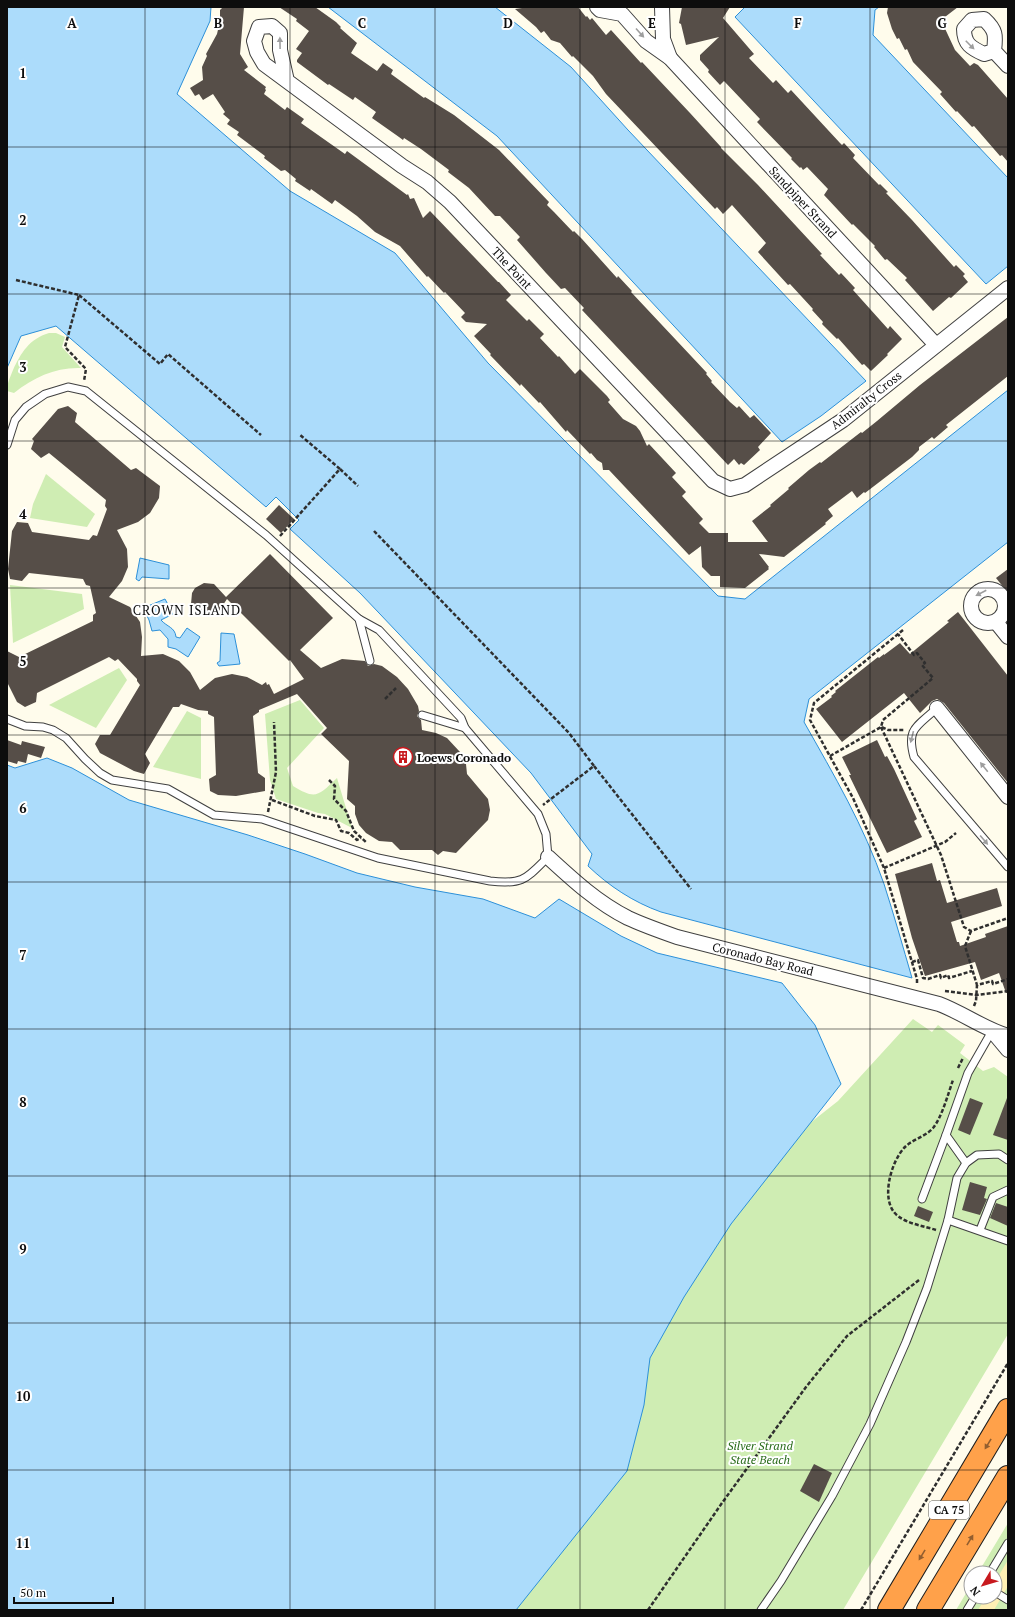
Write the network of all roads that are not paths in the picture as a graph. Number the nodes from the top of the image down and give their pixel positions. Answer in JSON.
{"nodes":[{"id":1,"x":597,"y":7,"type":"edge"},
{"id":2,"x":662,"y":7,"type":"edge"},
{"id":3,"x":622,"y":10,"type":"edge"},
{"id":4,"x":994,"y":51,"type":"dead end"},
{"id":5,"x":670,"y":58,"type":"junction"},
{"id":6,"x":1008,"y":66,"type":"edge"},
{"id":7,"x":287,"y":81,"type":"dead end"},
{"id":8,"x":1008,"y":288,"type":"edge"},
{"id":9,"x":936,"y":345,"type":"junction"},
{"id":10,"x":7,"y":445,"type":"edge"},
{"id":11,"x":713,"y":481,"type":"joint"},
{"id":12,"x":358,"y":619,"type":"junction"},
{"id":13,"x":996,"y":622,"type":"junction"},
{"id":14,"x":1008,"y":637,"type":"edge"},
{"id":15,"x":370,"y":661,"type":"dead end"},
{"id":16,"x":936,"y":708,"type":"joint"},
{"id":17,"x":422,"y":715,"type":"dead end"},
{"id":18,"x":7,"y":719,"type":"edge"},
{"id":19,"x":465,"y":728,"type":"junction"},
{"id":20,"x":1008,"y":797,"type":"edge"},
{"id":21,"x":548,"y":857,"type":"junction"},
{"id":22,"x":1008,"y":867,"type":"edge"},
{"id":23,"x":992,"y":1031,"type":"junction"},
{"id":24,"x":1008,"y":1036,"type":"edge"},
{"id":25,"x":1008,"y":1050,"type":"edge"},
{"id":26,"x":946,"y":1135,"type":"junction"},
{"id":27,"x":1008,"y":1160,"type":"edge"},
{"id":28,"x":966,"y":1163,"type":"junction"},
{"id":29,"x":1008,"y":1190,"type":"edge"},
{"id":30,"x":922,"y":1199,"type":"dead end"},
{"id":31,"x":948,"y":1220,"type":"junction"},
{"id":32,"x":980,"y":1230,"type":"junction"},
{"id":33,"x":1008,"y":1241,"type":"edge"},
{"id":34,"x":1008,"y":1410,"type":"edge"},
{"id":35,"x":1008,"y":1477,"type":"edge"},
{"id":36,"x":1008,"y":1542,"type":"edge"},
{"id":37,"x":995,"y":1565,"type":"edge"},
{"id":38,"x":761,"y":1610,"type":"edge"},
{"id":39,"x":889,"y":1610,"type":"edge"},
{"id":40,"x":928,"y":1610,"type":"edge"}],
"edges":[{"from":1,"to":3,"type":"street","name":"Sandpiper Strand"},
{"from":2,"to":5,"type":"street","name":"Sandpiper Strand"},
{"from":3,"to":5,"type":"street","name":"Sandpiper Strand","one_way":true},
{"from":4,"to":6,"type":"street"},
{"from":5,"to":9,"type":"street","name":"Sandpiper Strand"},
{"from":7,"to":11,"type":"street","name":"The Point"},
{"from":8,"to":9,"type":"street","name":"Admiralty Cross"},
{"from":9,"to":11,"type":"street","name":"Admiralty Cross"},
{"from":10,"to":12,"type":"lane"},
{"from":12,"to":15,"type":"lane"},
{"from":12,"to":19,"type":"lane"},
{"from":13,"to":13,"type":"street","one_way":true},
{"from":13,"to":14,"type":"street"},
{"from":20,"to":16,"type":"street","one_way":true},
{"from":16,"to":22,"type":"lane","one_way":true},
{"from":17,"to":19,"type":"lane"},
{"from":18,"to":21,"type":"lane"},
{"from":19,"to":21,"type":"lane"},
{"from":21,"to":23,"type":"street","name":"Coronado Bay Road"},
{"from":23,"to":24,"type":"street","name":"Coronado Bay Road"},
{"from":23,"to":25,"type":"street","name":"Coronado Bay Road"},
{"from":23,"to":26,"type":"lane"},
{"from":26,"to":28,"type":"lane"},
{"from":26,"to":30,"type":"lane"},
{"from":27,"to":28,"type":"lane"},
{"from":28,"to":31,"type":"lane"},
{"from":29,"to":32,"type":"lane"},
{"from":31,"to":32,"type":"lane"},
{"from":31,"to":38,"type":"lane"},
{"from":32,"to":33,"type":"lane"},
{"from":34,"to":39,"type":"highway","number":"CA 75","one_way":true},
{"from":40,"to":35,"type":"highway","number":"CA 75","one_way":true},
{"from":36,"to":37,"type":"lane"}]}
